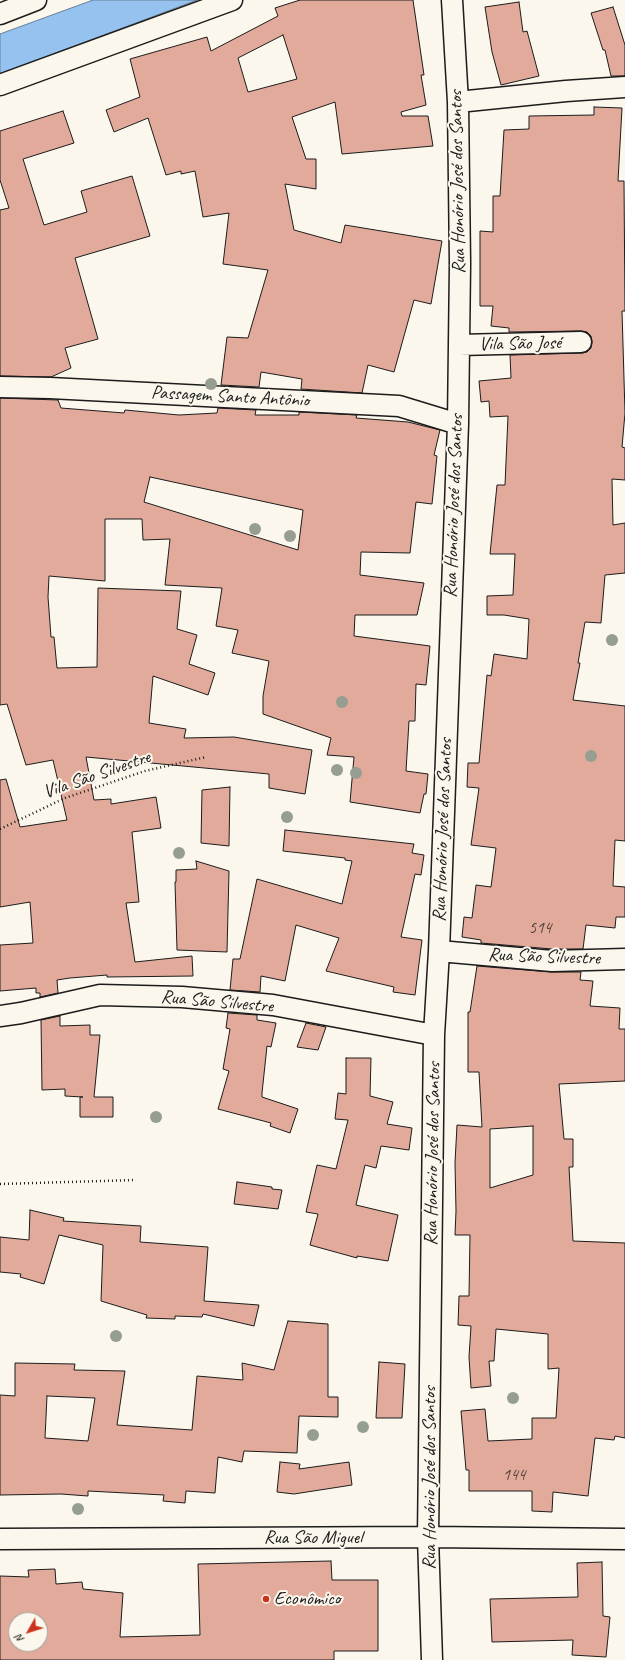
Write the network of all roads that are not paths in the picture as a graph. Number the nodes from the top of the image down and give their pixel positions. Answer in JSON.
{"nodes":[{"id":1,"x":36,"y":0,"type":"edge"},
{"id":2,"x":232,"y":0,"type":"edge"},
{"id":3,"x":452,"y":0,"type":"edge"},
{"id":4,"x":0,"y":14,"type":"edge"},
{"id":5,"x":0,"y":84,"type":"edge"},
{"id":6,"x":625,"y":87,"type":"edge"},
{"id":7,"x":458,"y":102,"type":"junction"},
{"id":8,"x":581,"y":342,"type":"dead end"},
{"id":9,"x":459,"y":345,"type":"junction"},
{"id":10,"x":0,"y":387,"type":"edge"},
{"id":11,"x":458,"y":424,"type":"junction"},
{"id":12,"x":439,"y":951,"type":"junction"},
{"id":13,"x":625,"y":959,"type":"edge"},
{"id":14,"x":0,"y":1016,"type":"edge"},
{"id":15,"x":434,"y":1035,"type":"junction"},
{"id":16,"x":428,"y":1537,"type":"junction"},
{"id":17,"x":0,"y":1539,"type":"edge"},
{"id":18,"x":625,"y":1539,"type":"edge"},
{"id":19,"x":432,"y":1660,"type":"edge"}],
"edges":[{"from":1,"to":4,"type":"street"},
{"from":2,"to":5,"type":"street"},
{"from":3,"to":7,"type":"street","name":"Rua Honório José dos Santos"},
{"from":6,"to":7,"type":"street"},
{"from":7,"to":9,"type":"street","name":"Rua Honório José dos Santos"},
{"from":8,"to":9,"type":"street","name":"Vila São José"},
{"from":9,"to":11,"type":"street","name":"Rua Honório José dos Santos"},
{"from":10,"to":11,"type":"street","name":"Passagem Santo Antônio"},
{"from":11,"to":12,"type":"street","name":"Rua Honório José dos Santos"},
{"from":12,"to":13,"type":"street","name":"Rua São Silvestre"},
{"from":12,"to":15,"type":"street","name":"Rua Honório José dos Santos"},
{"from":14,"to":15,"type":"street","name":"Rua São Silvestre"},
{"from":15,"to":16,"type":"street","name":"Rua Honório José dos Santos"},
{"from":16,"to":17,"type":"street","name":"Rua São Miguel"},
{"from":16,"to":18,"type":"street","name":"Rua São Miguel"},
{"from":16,"to":19,"type":"street","name":"Rua Honório José dos Santos"}]}
